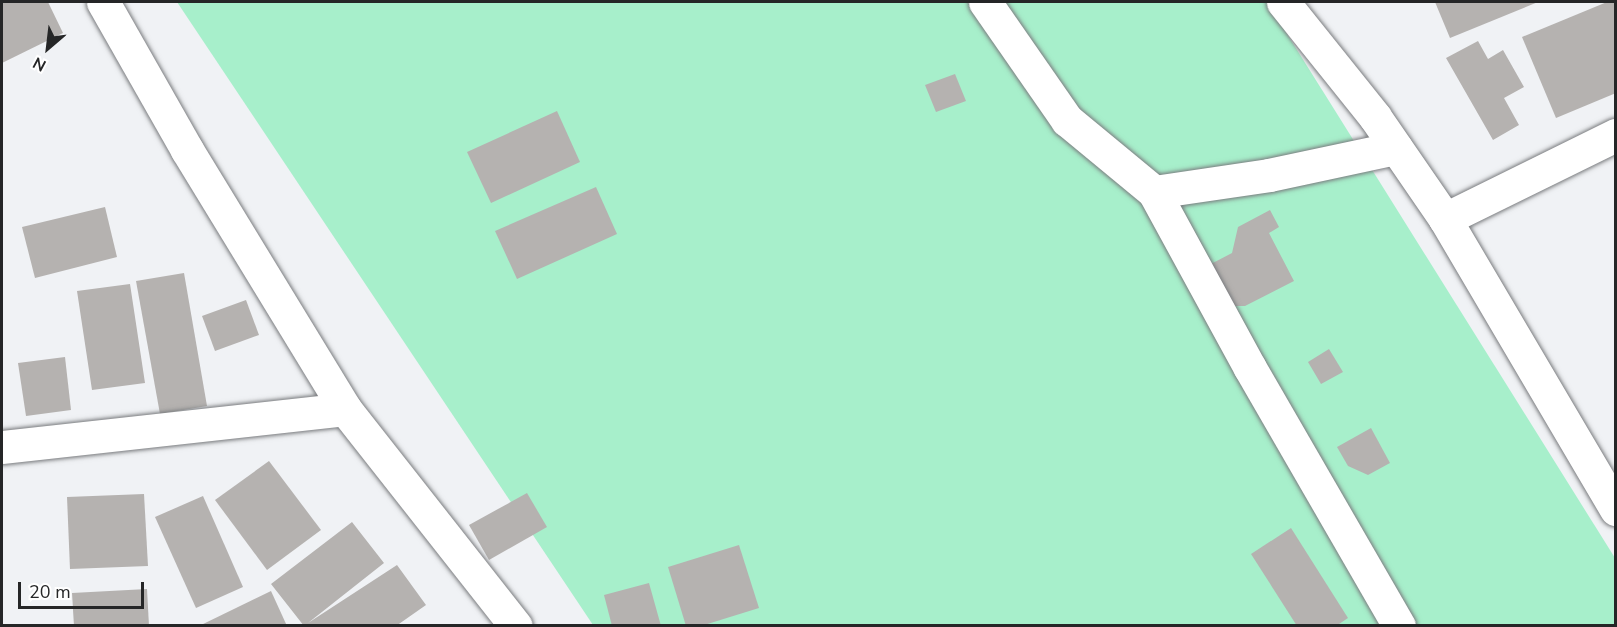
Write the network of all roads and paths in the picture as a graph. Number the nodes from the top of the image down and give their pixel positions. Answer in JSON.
{"nodes":[{"id":1,"x":103,"y":2,"type":"edge"},
{"id":2,"x":985,"y":2,"type":"edge"},
{"id":3,"x":1283,"y":2,"type":"edge"},
{"id":4,"x":1616,"y":135,"type":"edge"},
{"id":5,"x":1396,"y":148,"type":"junction"},
{"id":6,"x":1154,"y":192,"type":"junction"},
{"id":7,"x":1445,"y":219,"type":"junction"},
{"id":8,"x":345,"y":409,"type":"junction"},
{"id":9,"x":2,"y":447,"type":"edge"},
{"id":10,"x":1616,"y":509,"type":"edge"},
{"id":11,"x":516,"y":626,"type":"edge"},
{"id":12,"x":1399,"y":626,"type":"edge"}],
"edges":[{"from":1,"to":8,"type":"street"},
{"from":2,"to":6,"type":"street"},
{"from":3,"to":5,"type":"street"},
{"from":4,"to":7,"type":"street"},
{"from":5,"to":6,"type":"street"},
{"from":5,"to":7,"type":"street"},
{"from":6,"to":12,"type":"street"},
{"from":7,"to":10,"type":"street"},
{"from":8,"to":9,"type":"street"},
{"from":8,"to":11,"type":"street"}]}
